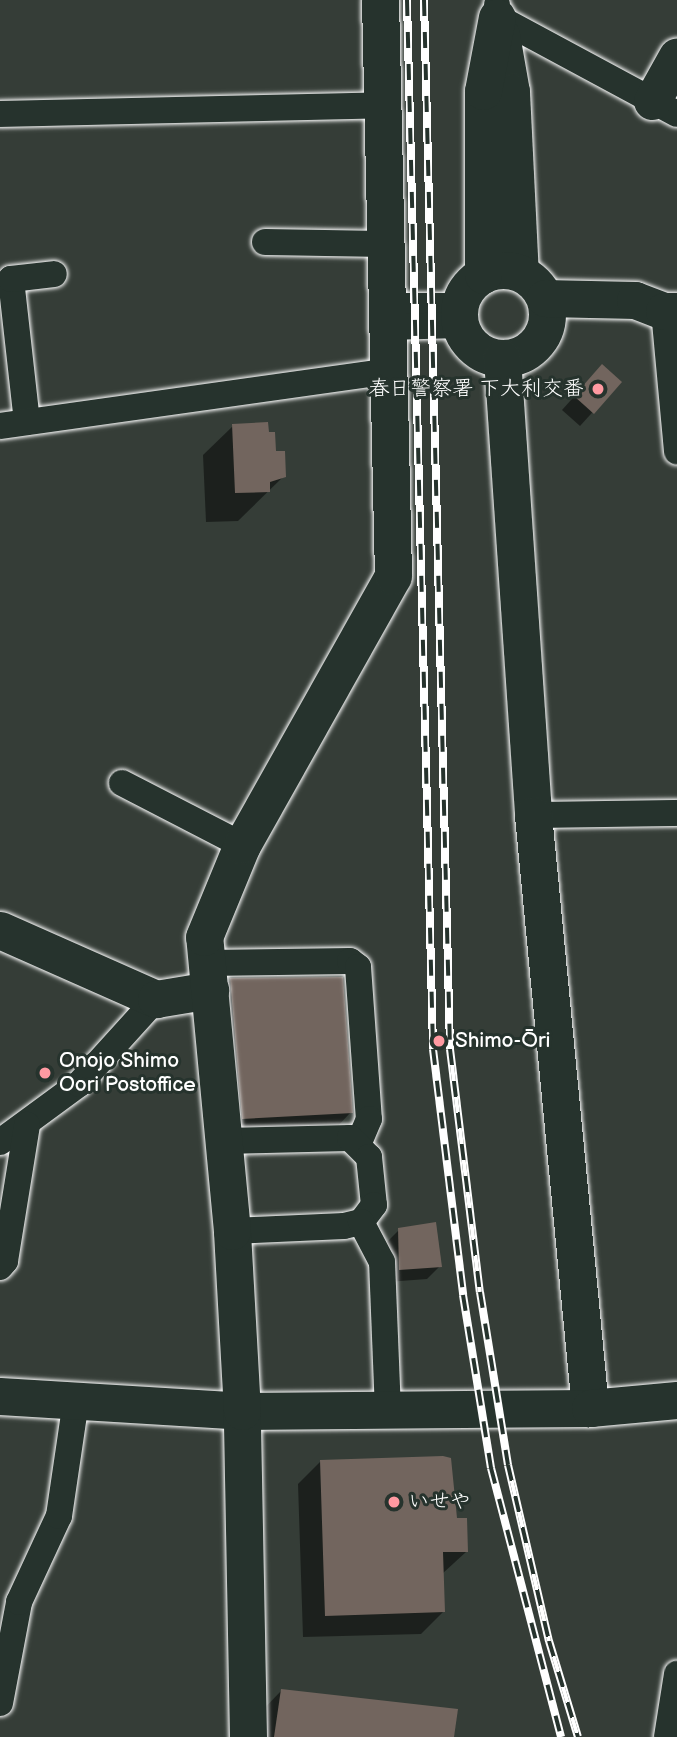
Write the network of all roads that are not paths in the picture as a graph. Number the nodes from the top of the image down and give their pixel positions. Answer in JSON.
{"nodes":[{"id":1,"x":380,"y":0,"type":"edge"},
{"id":2,"x":497,"y":9,"type":"edge"},
{"id":3,"x":677,"y":56,"type":"edge"},
{"id":4,"x":383,"y":105,"type":"junction"},
{"id":5,"x":665,"y":108,"type":"edge"},
{"id":6,"x":0,"y":114,"type":"edge"},
{"id":7,"x":265,"y":242,"type":"dead end"},
{"id":8,"x":385,"y":244,"type":"junction"},
{"id":9,"x":54,"y":274,"type":"dead end"},
{"id":10,"x":483,"y":275,"type":"junction"},
{"id":11,"x":537,"y":298,"type":"junction"},
{"id":12,"x":670,"y":311,"type":"edge"},
{"id":13,"x":460,"y":315,"type":"junction"},
{"id":14,"x":388,"y":316,"type":"junction"},
{"id":15,"x":502,"y":358,"type":"junction"},
{"id":16,"x":389,"y":371,"type":"junction"},
{"id":17,"x":27,"y":422,"type":"junction"},
{"id":18,"x":0,"y":426,"type":"edge"},
{"id":19,"x":677,"y":451,"type":"edge"},
{"id":20,"x":122,"y":783,"type":"dead end"},
{"id":21,"x":677,"y":813,"type":"edge"},
{"id":22,"x":533,"y":815,"type":"junction"},
{"id":23,"x":242,"y":845,"type":"junction"},
{"id":24,"x":0,"y":930,"type":"edge"},
{"id":25,"x":208,"y":977,"type":"junction"},
{"id":26,"x":156,"y":999,"type":"junction"},
{"id":27,"x":27,"y":1125,"type":"junction"},
{"id":28,"x":223,"y":1141,"type":"junction"},
{"id":29,"x":0,"y":1142,"type":"edge"},
{"id":30,"x":359,"y":1143,"type":"junction"},
{"id":31,"x":361,"y":1222,"type":"junction"},
{"id":32,"x":232,"y":1231,"type":"junction"},
{"id":33,"x":0,"y":1267,"type":"edge"},
{"id":34,"x":0,"y":1396,"type":"edge"},
{"id":35,"x":677,"y":1400,"type":"edge"},
{"id":36,"x":76,"y":1401,"type":"junction"},
{"id":37,"x":590,"y":1408,"type":"junction"},
{"id":38,"x":242,"y":1411,"type":"junction"},
{"id":39,"x":388,"y":1411,"type":"junction"},
{"id":40,"x":677,"y":1674,"type":"edge"},
{"id":41,"x":0,"y":1703,"type":"edge"},
{"id":42,"x":248,"y":1737,"type":"edge"},
{"id":43,"x":667,"y":1737,"type":"edge"}],
"edges":[{"from":1,"to":4,"type":"street"},
{"from":2,"to":5,"type":"street"},
{"from":2,"to":10,"type":"street"},
{"from":2,"to":11,"type":"street"},
{"from":3,"to":5,"type":"street"},
{"from":4,"to":6,"type":"street"},
{"from":4,"to":8,"type":"street"},
{"from":7,"to":8,"type":"street"},
{"from":8,"to":14,"type":"street"},
{"from":9,"to":17,"type":"street"},
{"from":10,"to":11,"type":"street"},
{"from":10,"to":13,"type":"street"},
{"from":11,"to":12,"type":"street"},
{"from":11,"to":15,"type":"street"},
{"from":12,"to":19,"type":"street"},
{"from":13,"to":14,"type":"street"},
{"from":13,"to":15,"type":"street"},
{"from":14,"to":16,"type":"street"},
{"from":15,"to":22,"type":"street"},
{"from":16,"to":17,"type":"street"},
{"from":16,"to":23,"type":"street"},
{"from":17,"to":18,"type":"street"},
{"from":20,"to":23,"type":"street"},
{"from":21,"to":22,"type":"street"},
{"from":22,"to":37,"type":"street"},
{"from":23,"to":25,"type":"street"},
{"from":24,"to":26,"type":"street"},
{"from":25,"to":26,"type":"street"},
{"from":25,"to":28,"type":"street"},
{"from":25,"to":30,"type":"street"},
{"from":26,"to":27,"type":"street"},
{"from":27,"to":29,"type":"street"},
{"from":27,"to":33,"type":"street"},
{"from":28,"to":30,"type":"street"},
{"from":28,"to":32,"type":"street"},
{"from":30,"to":31,"type":"street"},
{"from":31,"to":32,"type":"street"},
{"from":31,"to":39,"type":"street"},
{"from":32,"to":38,"type":"street"},
{"from":34,"to":36,"type":"street"},
{"from":35,"to":37,"type":"street"},
{"from":36,"to":38,"type":"street"},
{"from":36,"to":41,"type":"street"},
{"from":37,"to":39,"type":"street"},
{"from":38,"to":39,"type":"street"},
{"from":38,"to":42,"type":"street"},
{"from":40,"to":43,"type":"street"}]}
